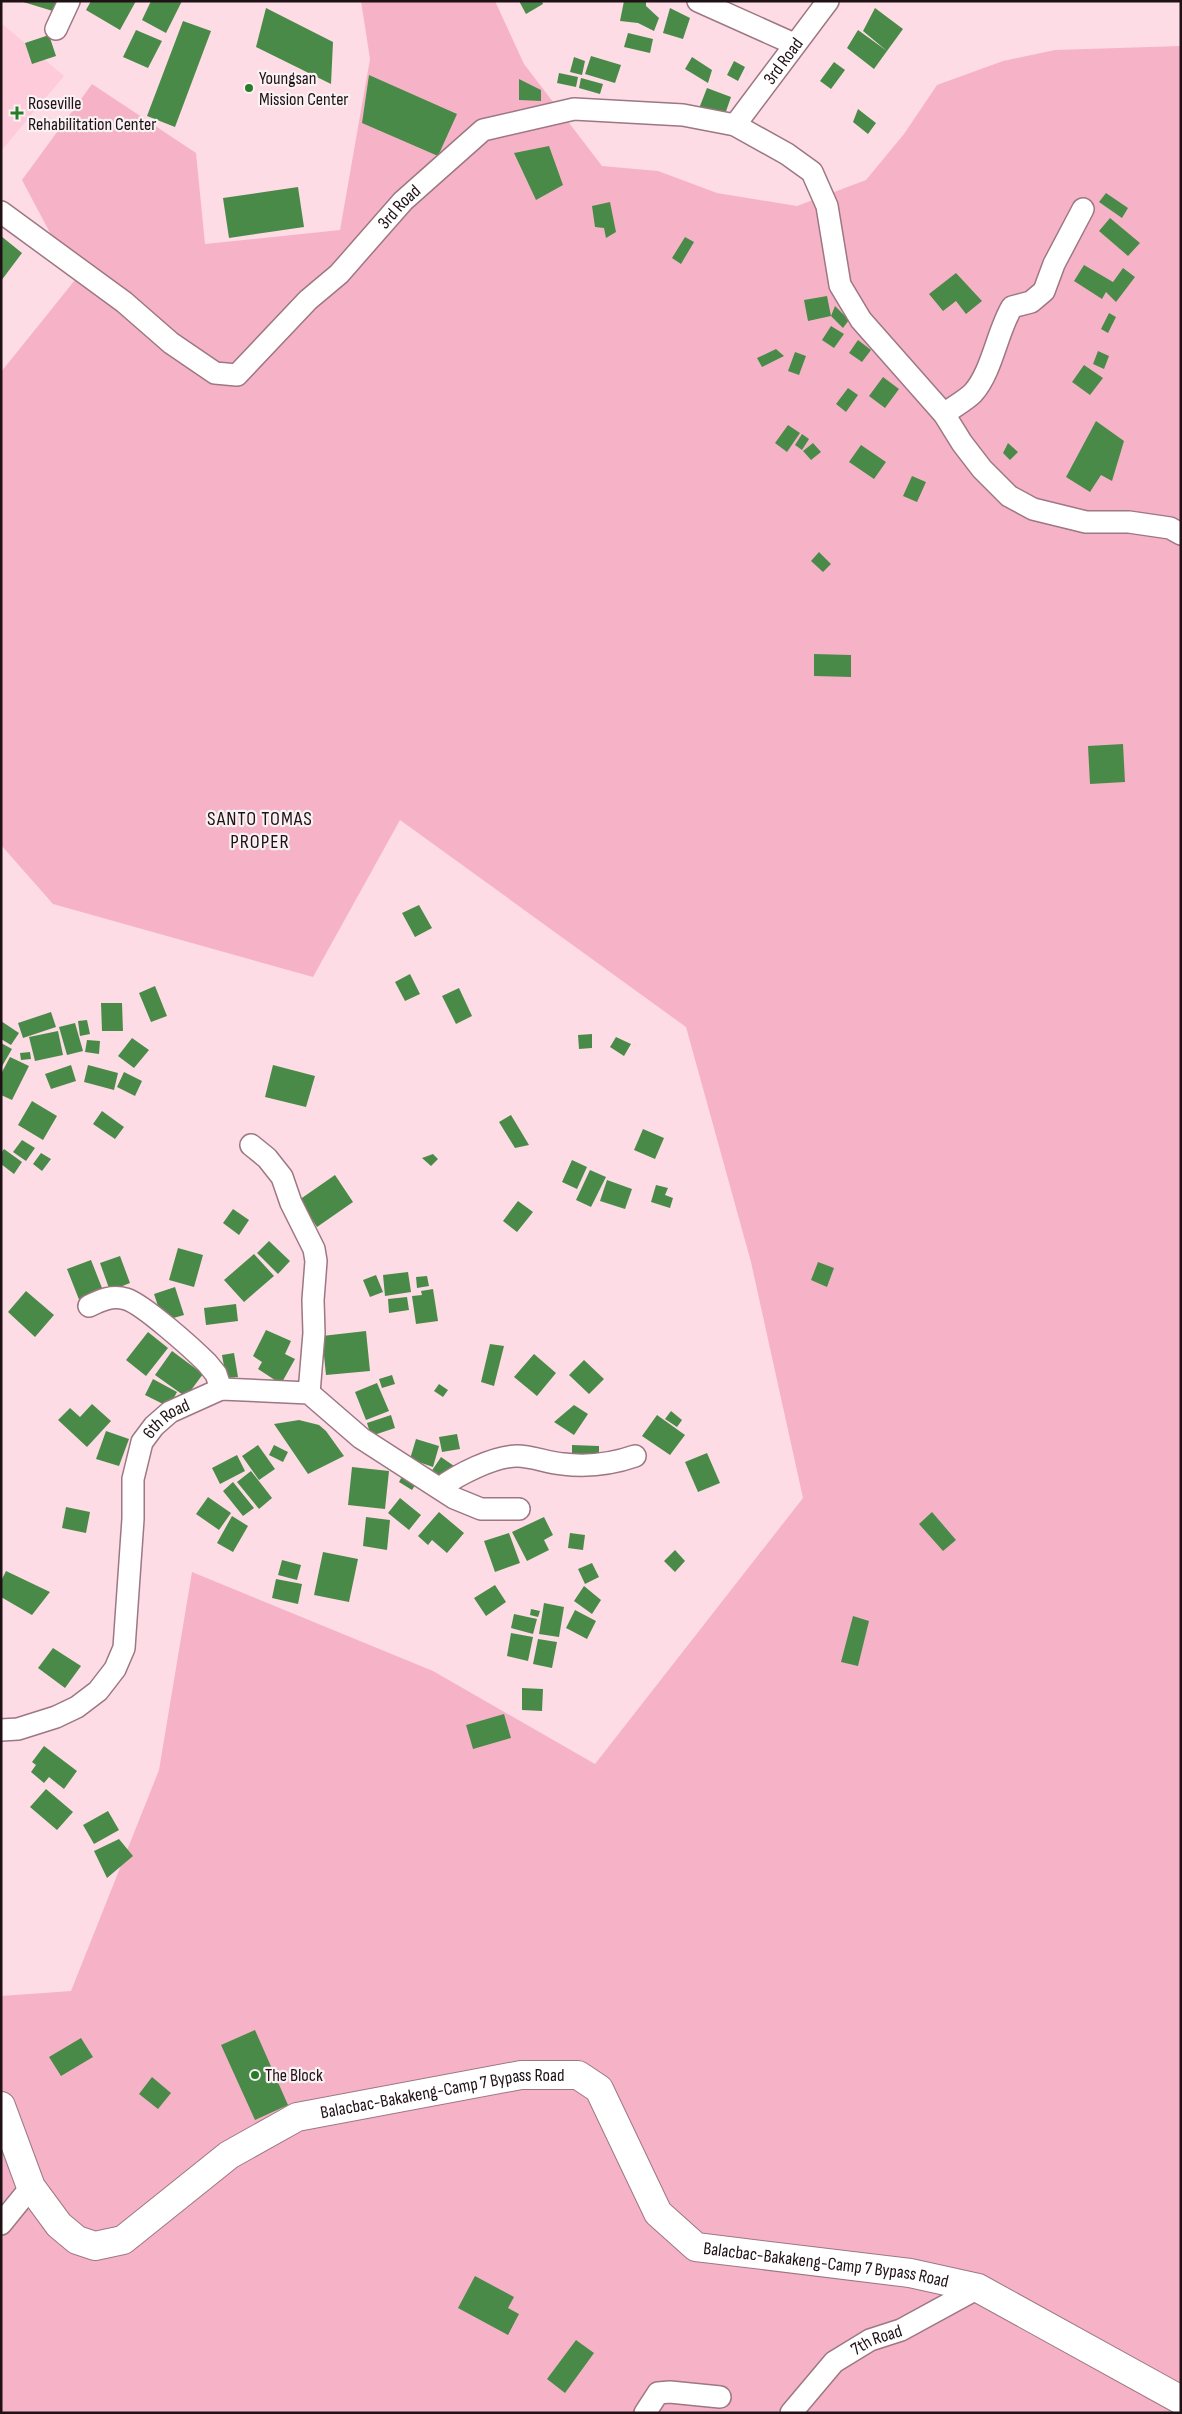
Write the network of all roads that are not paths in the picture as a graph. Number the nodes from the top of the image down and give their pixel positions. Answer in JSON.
{"nodes":[{"id":1,"x":69,"y":1,"type":"edge"},
{"id":2,"x":698,"y":1,"type":"edge"},
{"id":3,"x":828,"y":1,"type":"edge"},
{"id":4,"x":56,"y":29,"type":"dead end"},
{"id":5,"x":794,"y":44,"type":"junction"},
{"id":6,"x":735,"y":125,"type":"junction"},
{"id":7,"x":1083,"y":209,"type":"dead end"},
{"id":8,"x":1,"y":212,"type":"edge"},
{"id":9,"x":944,"y":414,"type":"junction"},
{"id":10,"x":1181,"y":534,"type":"edge"},
{"id":11,"x":251,"y":1145,"type":"dead end"},
{"id":12,"x":89,"y":1306,"type":"dead end"},
{"id":13,"x":221,"y":1389,"type":"junction"},
{"id":14,"x":310,"y":1393,"type":"junction"},
{"id":15,"x":635,"y":1456,"type":"dead end"},
{"id":16,"x":440,"y":1488,"type":"junction"},
{"id":17,"x":520,"y":1509,"type":"dead end"},
{"id":18,"x":1,"y":1730,"type":"edge"},
{"id":19,"x":1,"y":2106,"type":"edge"},
{"id":20,"x":31,"y":2187,"type":"junction"},
{"id":21,"x":1,"y":2224,"type":"edge"},
{"id":22,"x":978,"y":2288,"type":"junction"},
{"id":23,"x":720,"y":2397,"type":"dead end"},
{"id":24,"x":1181,"y":2400,"type":"edge"},
{"id":25,"x":645,"y":2413,"type":"edge"},
{"id":26,"x":791,"y":2413,"type":"edge"}],
"edges":[{"from":1,"to":4,"type":"street"},
{"from":2,"to":5,"type":"street"},
{"from":3,"to":5,"type":"street","name":"3rd Road"},
{"from":5,"to":6,"type":"street","name":"3rd Road"},
{"from":6,"to":8,"type":"street","name":"3rd Road"},
{"from":6,"to":9,"type":"street"},
{"from":7,"to":9,"type":"street"},
{"from":9,"to":10,"type":"street"},
{"from":11,"to":14,"type":"street"},
{"from":12,"to":13,"type":"street"},
{"from":13,"to":14,"type":"street","name":"6th Road"},
{"from":13,"to":18,"type":"street","name":"6th Road"},
{"from":14,"to":16,"type":"street"},
{"from":15,"to":16,"type":"street"},
{"from":16,"to":17,"type":"street"},
{"from":19,"to":20,"type":"main road","name":"Balacbac-Bakakeng-Camp 7 Bypass Road"},
{"from":20,"to":21,"type":"street"},
{"from":20,"to":22,"type":"main road","name":"Balacbac-Bakakeng-Camp 7 Bypass Road"},
{"from":22,"to":24,"type":"main road","name":"Balacbac-Bakakeng-Camp 7 Bypass Road"},
{"from":22,"to":26,"type":"street","name":"7th Road"},
{"from":23,"to":25,"type":"street"}]}
